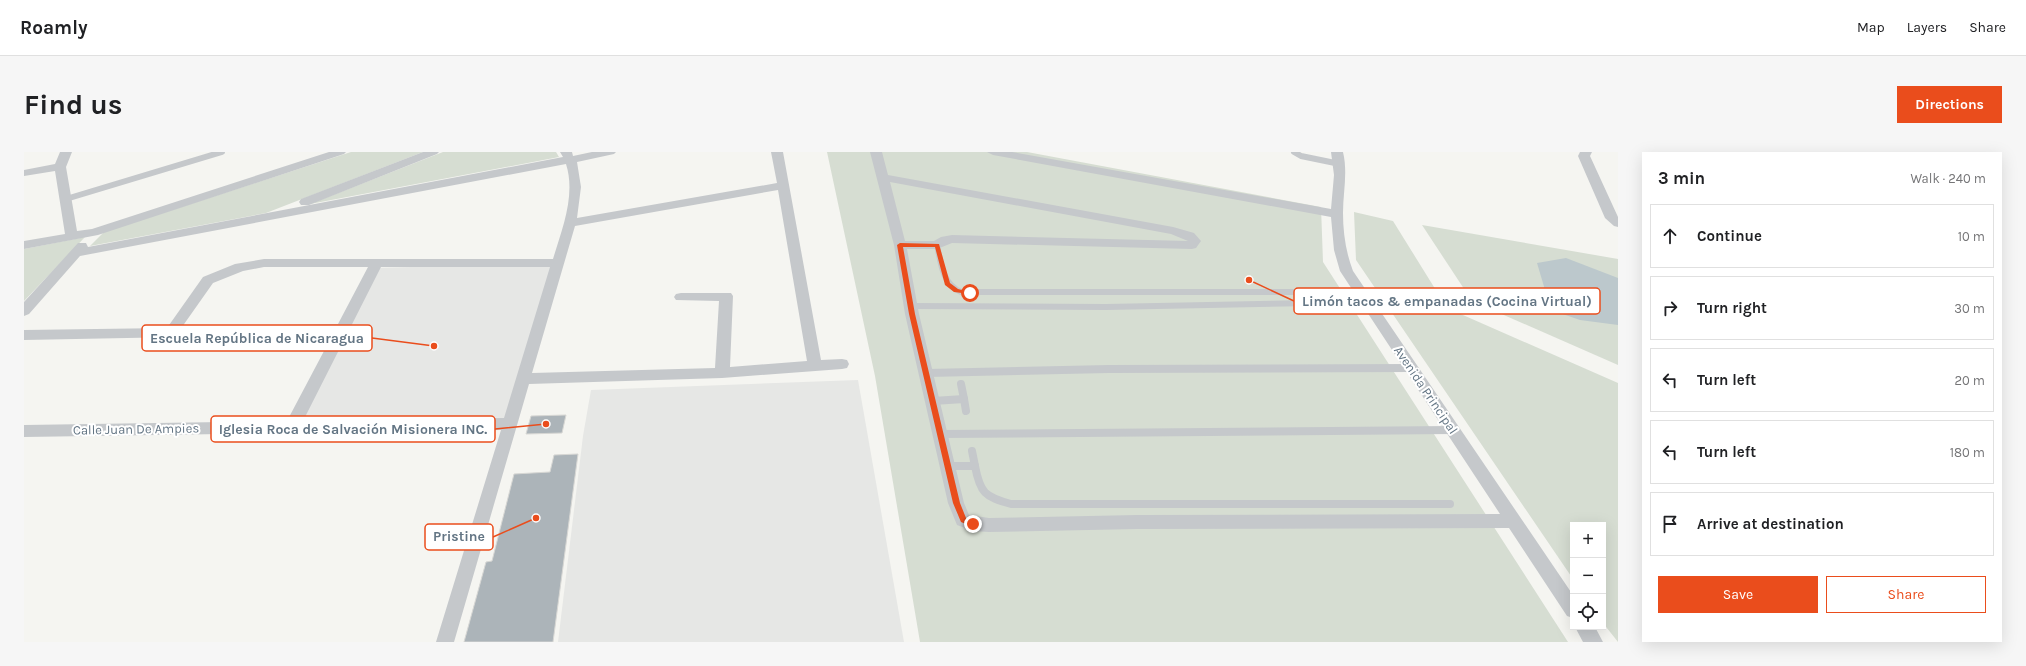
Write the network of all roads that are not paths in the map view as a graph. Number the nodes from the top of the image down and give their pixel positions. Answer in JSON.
{"nodes":[{"id":1,"x":66,"y":152,"type":"edge"},
{"id":2,"x":222,"y":152,"type":"edge"},
{"id":3,"x":340,"y":152,"type":"edge"},
{"id":4,"x":433,"y":152,"type":"edge"},
{"id":5,"x":610,"y":152,"type":"edge"},
{"id":6,"x":777,"y":152,"type":"edge"},
{"id":7,"x":876,"y":152,"type":"edge"},
{"id":8,"x":993,"y":152,"type":"edge"},
{"id":9,"x":1294,"y":152,"type":"edge"},
{"id":10,"x":1586,"y":152,"type":"edge"},
{"id":11,"x":568,"y":156,"type":"edge"},
{"id":12,"x":1339,"y":158,"type":"edge"},
{"id":13,"x":60,"y":167,"type":"junction"},
{"id":14,"x":24,"y":172,"type":"edge"},
{"id":15,"x":882,"y":177,"type":"junction"},
{"id":16,"x":784,"y":185,"type":"junction"},
{"id":17,"x":66,"y":199,"type":"junction"},
{"id":18,"x":1337,"y":214,"type":"junction"},
{"id":19,"x":270,"y":216,"type":"junction"},
{"id":20,"x":570,"y":223,"type":"junction"},
{"id":21,"x":1618,"y":223,"type":"edge"},
{"id":22,"x":94,"y":232,"type":"junction"},
{"id":23,"x":72,"y":236,"type":"junction"},
{"id":24,"x":24,"y":245,"type":"edge"},
{"id":25,"x":900,"y":245,"type":"junction"},
{"id":26,"x":937,"y":245,"type":"junction"},
{"id":27,"x":76,"y":253,"type":"junction"},
{"id":28,"x":557,"y":263,"type":"junction"},
{"id":29,"x":376,"y":264,"type":"junction"},
{"id":30,"x":1326,"y":292,"type":"dead end"},
{"id":31,"x":681,"y":298,"type":"dead end"},
{"id":32,"x":1368,"y":302,"type":"junction"},
{"id":33,"x":911,"y":306,"type":"junction"},
{"id":34,"x":24,"y":311,"type":"edge"},
{"id":35,"x":342,"y":330,"type":"junction"},
{"id":36,"x":171,"y":332,"type":"junction"},
{"id":37,"x":24,"y":335,"type":"edge"},
{"id":38,"x":842,"y":364,"type":"dead end"},
{"id":39,"x":815,"y":366,"type":"junction"},
{"id":40,"x":1411,"y":368,"type":"junction"},
{"id":41,"x":722,"y":373,"type":"junction"},
{"id":42,"x":927,"y":373,"type":"junction"},
{"id":43,"x":524,"y":379,"type":"junction"},
{"id":44,"x":962,"y":384,"type":"dead end"},
{"id":45,"x":964,"y":399,"type":"junction"},
{"id":46,"x":933,"y":401,"type":"junction"},
{"id":47,"x":966,"y":411,"type":"dead end"},
{"id":48,"x":511,"y":424,"type":"junction"},
{"id":49,"x":292,"y":427,"type":"junction"},
{"id":50,"x":1453,"y":430,"type":"junction"},
{"id":51,"x":24,"y":431,"type":"edge"},
{"id":52,"x":941,"y":434,"type":"junction"},
{"id":53,"x":972,"y":452,"type":"dead end"},
{"id":54,"x":948,"y":466,"type":"junction"},
{"id":55,"x":975,"y":466,"type":"junction"},
{"id":56,"x":1450,"y":504,"type":"dead end"},
{"id":57,"x":1514,"y":521,"type":"junction"},
{"id":58,"x":1570,"y":605,"type":"edge"},
{"id":59,"x":1586,"y":630,"type":"edge"},
{"id":60,"x":445,"y":642,"type":"edge"},
{"id":61,"x":1594,"y":642,"type":"edge"}],
"edges":[{"from":1,"to":13,"type":"street"},
{"from":2,"to":17,"type":"lane"},
{"from":3,"to":22,"type":"street"},
{"from":4,"to":19,"type":"street"},
{"from":5,"to":11,"type":"street"},
{"from":6,"to":16,"type":"street"},
{"from":7,"to":15,"type":"street"},
{"from":8,"to":18,"type":"street"},
{"from":9,"to":12,"type":"lane"},
{"from":10,"to":21,"type":"street"},
{"from":11,"to":19,"type":"street"},
{"from":11,"to":20,"type":"street"},
{"from":12,"to":18,"type":"street","name":"Avenida Principal"},
{"from":13,"to":14,"type":"street"},
{"from":13,"to":17,"type":"street"},
{"from":15,"to":25,"type":"street"},
{"from":15,"to":26,"type":"street"},
{"from":16,"to":20,"type":"street"},
{"from":16,"to":39,"type":"street"},
{"from":17,"to":23,"type":"street"},
{"from":18,"to":32,"type":"street","name":"Avenida Principal"},
{"from":19,"to":27,"type":"street"},
{"from":20,"to":28,"type":"street"},
{"from":22,"to":23,"type":"street"},
{"from":22,"to":27,"type":"street"},
{"from":23,"to":24,"type":"street"},
{"from":25,"to":26,"type":"street"},
{"from":25,"to":33,"type":"street"},
{"from":26,"to":30,"type":"lane"},
{"from":27,"to":34,"type":"street"},
{"from":28,"to":29,"type":"street"},
{"from":28,"to":43,"type":"street"},
{"from":29,"to":35,"type":"street"},
{"from":29,"to":36,"type":"street"},
{"from":31,"to":41,"type":"street"},
{"from":32,"to":33,"type":"lane"},
{"from":32,"to":40,"type":"street","name":"Avenida Principal"},
{"from":33,"to":42,"type":"street"},
{"from":35,"to":36,"type":"street"},
{"from":35,"to":49,"type":"street"},
{"from":36,"to":37,"type":"street"},
{"from":38,"to":39,"type":"street"},
{"from":39,"to":41,"type":"street"},
{"from":40,"to":42,"type":"lane"},
{"from":40,"to":50,"type":"street","name":"Avenida Principal"},
{"from":41,"to":43,"type":"street"},
{"from":42,"to":46,"type":"street"},
{"from":43,"to":48,"type":"street"},
{"from":44,"to":45,"type":"lane"},
{"from":45,"to":46,"type":"lane"},
{"from":45,"to":47,"type":"lane"},
{"from":46,"to":52,"type":"street"},
{"from":48,"to":49,"type":"street","name":"Calle Juan De Ampies"},
{"from":48,"to":60,"type":"street"},
{"from":49,"to":51,"type":"street","name":"Calle Juan De Ampies"},
{"from":50,"to":52,"type":"lane"},
{"from":50,"to":57,"type":"street","name":"Avenida Principal"},
{"from":52,"to":54,"type":"street"},
{"from":53,"to":55,"type":"lane"},
{"from":54,"to":55,"type":"lane"},
{"from":54,"to":57,"type":"street"},
{"from":55,"to":56,"type":"lane"},
{"from":57,"to":58,"type":"street","name":"Avenida Principal"},
{"from":59,"to":61,"type":"street"}]}
